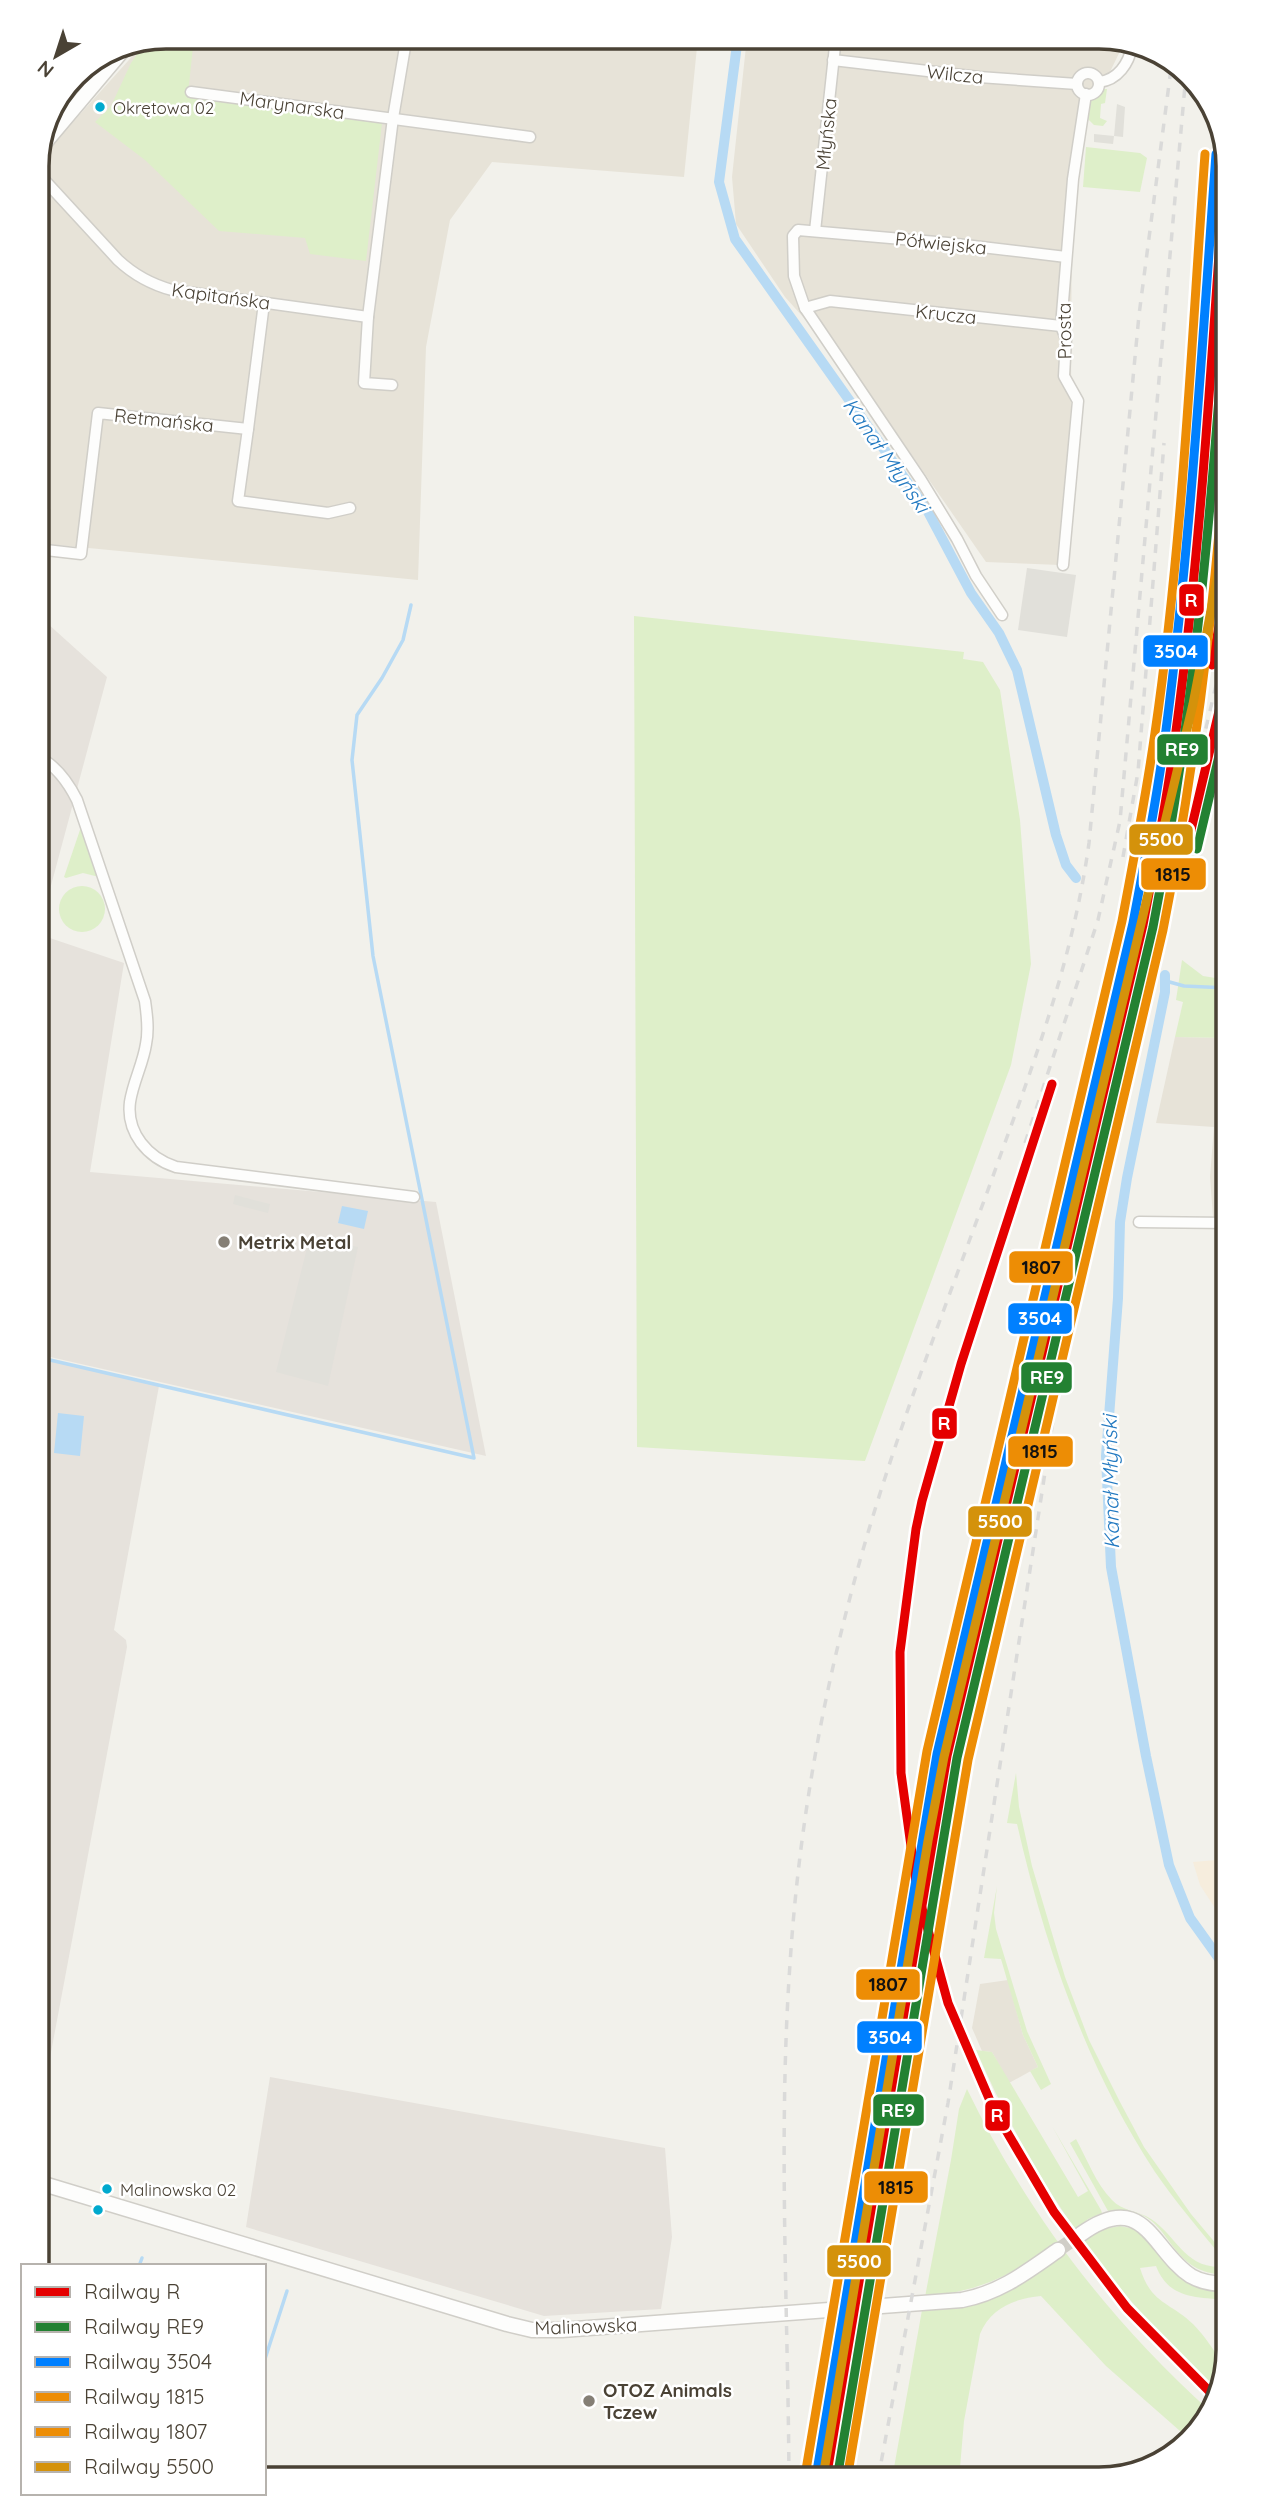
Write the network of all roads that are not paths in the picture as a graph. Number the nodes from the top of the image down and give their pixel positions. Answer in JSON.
{"nodes":[{"id":1,"x":405,"y":49,"type":"edge"},
{"id":2,"x":835,"y":49,"type":"edge"},
{"id":3,"x":1131,"y":53,"type":"edge"},
{"id":4,"x":834,"y":61,"type":"junction"},
{"id":5,"x":113,"y":62,"type":"edge"},
{"id":6,"x":1099,"y":82,"type":"junction"},
{"id":7,"x":1077,"y":84,"type":"junction"},
{"id":8,"x":191,"y":92,"type":"dead end"},
{"id":9,"x":1086,"y":94,"type":"junction"},
{"id":10,"x":393,"y":118,"type":"junction"},
{"id":11,"x":54,"y":131,"type":"edge"},
{"id":12,"x":530,"y":137,"type":"dead end"},
{"id":13,"x":49,"y":185,"type":"edge"},
{"id":14,"x":815,"y":231,"type":"junction"},
{"id":15,"x":1066,"y":257,"type":"junction"},
{"id":16,"x":264,"y":303,"type":"junction"},
{"id":17,"x":805,"y":308,"type":"junction"},
{"id":18,"x":368,"y":317,"type":"junction"},
{"id":19,"x":1061,"y":326,"type":"junction"},
{"id":20,"x":392,"y":385,"type":"dead end"},
{"id":21,"x":248,"y":429,"type":"junction"},
{"id":22,"x":350,"y":508,"type":"dead end"},
{"id":23,"x":49,"y":550,"type":"edge"},
{"id":24,"x":1063,"y":565,"type":"dead end"},
{"id":25,"x":1002,"y":615,"type":"dead end"},
{"id":26,"x":49,"y":764,"type":"edge"},
{"id":27,"x":414,"y":1197,"type":"dead end"},
{"id":28,"x":1139,"y":1222,"type":"dead end"},
{"id":29,"x":1216,"y":1223,"type":"edge"},
{"id":30,"x":49,"y":2186,"type":"edge"},
{"id":31,"x":1081,"y":2234,"type":"tunnel mouth"},
{"id":32,"x":1058,"y":2250,"type":"tunnel mouth"},
{"id":33,"x":1216,"y":2283,"type":"edge"}],
"edges":[{"from":1,"to":10,"type":"street"},
{"from":2,"to":4,"type":"street","name":"Młyńska"},
{"from":3,"to":6,"type":"street"},
{"from":4,"to":7,"type":"street","name":"Wilcza"},
{"from":4,"to":14,"type":"street","name":"Młyńska"},
{"from":5,"to":11,"type":"street"},
{"from":6,"to":7,"type":"street"},
{"from":6,"to":9,"type":"street"},
{"from":7,"to":9,"type":"street"},
{"from":8,"to":10,"type":"street","name":"Marynarska"},
{"from":9,"to":15,"type":"street","name":"Prosta"},
{"from":10,"to":12,"type":"street","name":"Marynarska"},
{"from":10,"to":18,"type":"street"},
{"from":13,"to":16,"type":"street","name":"Kapitańska"},
{"from":14,"to":15,"type":"street","name":"Półwiejska"},
{"from":14,"to":17,"type":"street"},
{"from":15,"to":19,"type":"street","name":"Prosta"},
{"from":16,"to":18,"type":"street","name":"Kapitańska"},
{"from":16,"to":21,"type":"street"},
{"from":17,"to":19,"type":"street","name":"Krucza"},
{"from":17,"to":25,"type":"street"},
{"from":18,"to":20,"type":"street"},
{"from":19,"to":24,"type":"street","name":"Prosta"},
{"from":21,"to":22,"type":"street"},
{"from":21,"to":23,"type":"street","name":"Retmańska"},
{"from":26,"to":27,"type":"street"},
{"from":28,"to":29,"type":"street"},
{"from":30,"to":32,"type":"street","name":"Malinowska"},
{"from":31,"to":33,"type":"street"}]}
